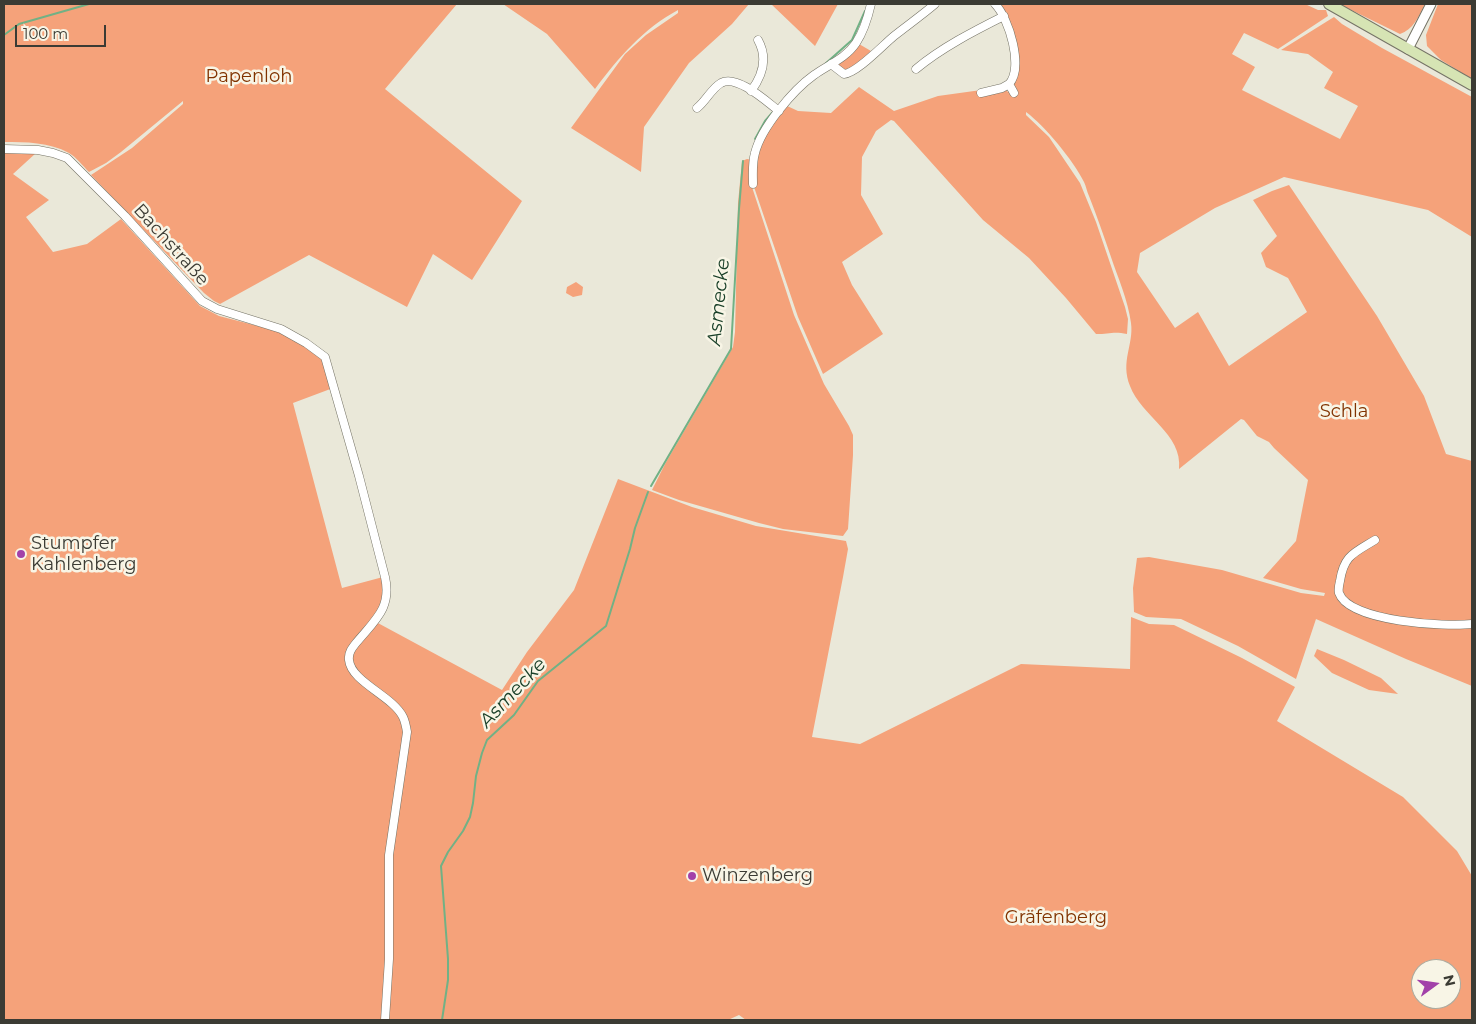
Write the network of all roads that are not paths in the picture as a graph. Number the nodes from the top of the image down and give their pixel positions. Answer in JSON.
{"nodes":[{"id":1,"x":872,"y":4,"type":"edge"},
{"id":2,"x":935,"y":4,"type":"edge"},
{"id":3,"x":996,"y":4,"type":"edge"},
{"id":4,"x":1329,"y":4,"type":"edge"},
{"id":5,"x":1431,"y":4,"type":"edge"},
{"id":6,"x":1004,"y":16,"type":"junction"},
{"id":7,"x":758,"y":40,"type":"dead end"},
{"id":8,"x":1408,"y":49,"type":"junction"},
{"id":9,"x":831,"y":64,"type":"junction"},
{"id":10,"x":916,"y":69,"type":"dead end"},
{"id":11,"x":1009,"y":84,"type":"junction"},
{"id":12,"x":1472,"y":85,"type":"edge"},
{"id":13,"x":752,"y":91,"type":"junction"},
{"id":14,"x":980,"y":92,"type":"dead end"},
{"id":15,"x":1014,"y":93,"type":"dead end"},
{"id":16,"x":697,"y":108,"type":"dead end"},
{"id":17,"x":779,"y":111,"type":"junction"},
{"id":18,"x":4,"y":149,"type":"edge"},
{"id":19,"x":753,"y":184,"type":"dead end"},
{"id":20,"x":1375,"y":540,"type":"dead end"},
{"id":21,"x":1472,"y":624,"type":"edge"},
{"id":22,"x":385,"y":1020,"type":"edge"}],
"edges":[{"from":1,"to":9,"type":"street"},
{"from":2,"to":9,"type":"street"},
{"from":3,"to":6,"type":"street"},
{"from":4,"to":8,"type":"main road"},
{"from":5,"to":8,"type":"street"},
{"from":6,"to":10,"type":"street"},
{"from":6,"to":11,"type":"street"},
{"from":7,"to":13,"type":"street"},
{"from":8,"to":12,"type":"main road"},
{"from":9,"to":17,"type":"street"},
{"from":11,"to":14,"type":"street"},
{"from":11,"to":15,"type":"street"},
{"from":13,"to":16,"type":"street"},
{"from":13,"to":17,"type":"street"},
{"from":17,"to":19,"type":"street"},
{"from":18,"to":22,"type":"street","name":"Bachstraße"},
{"from":20,"to":21,"type":"street"}]}
